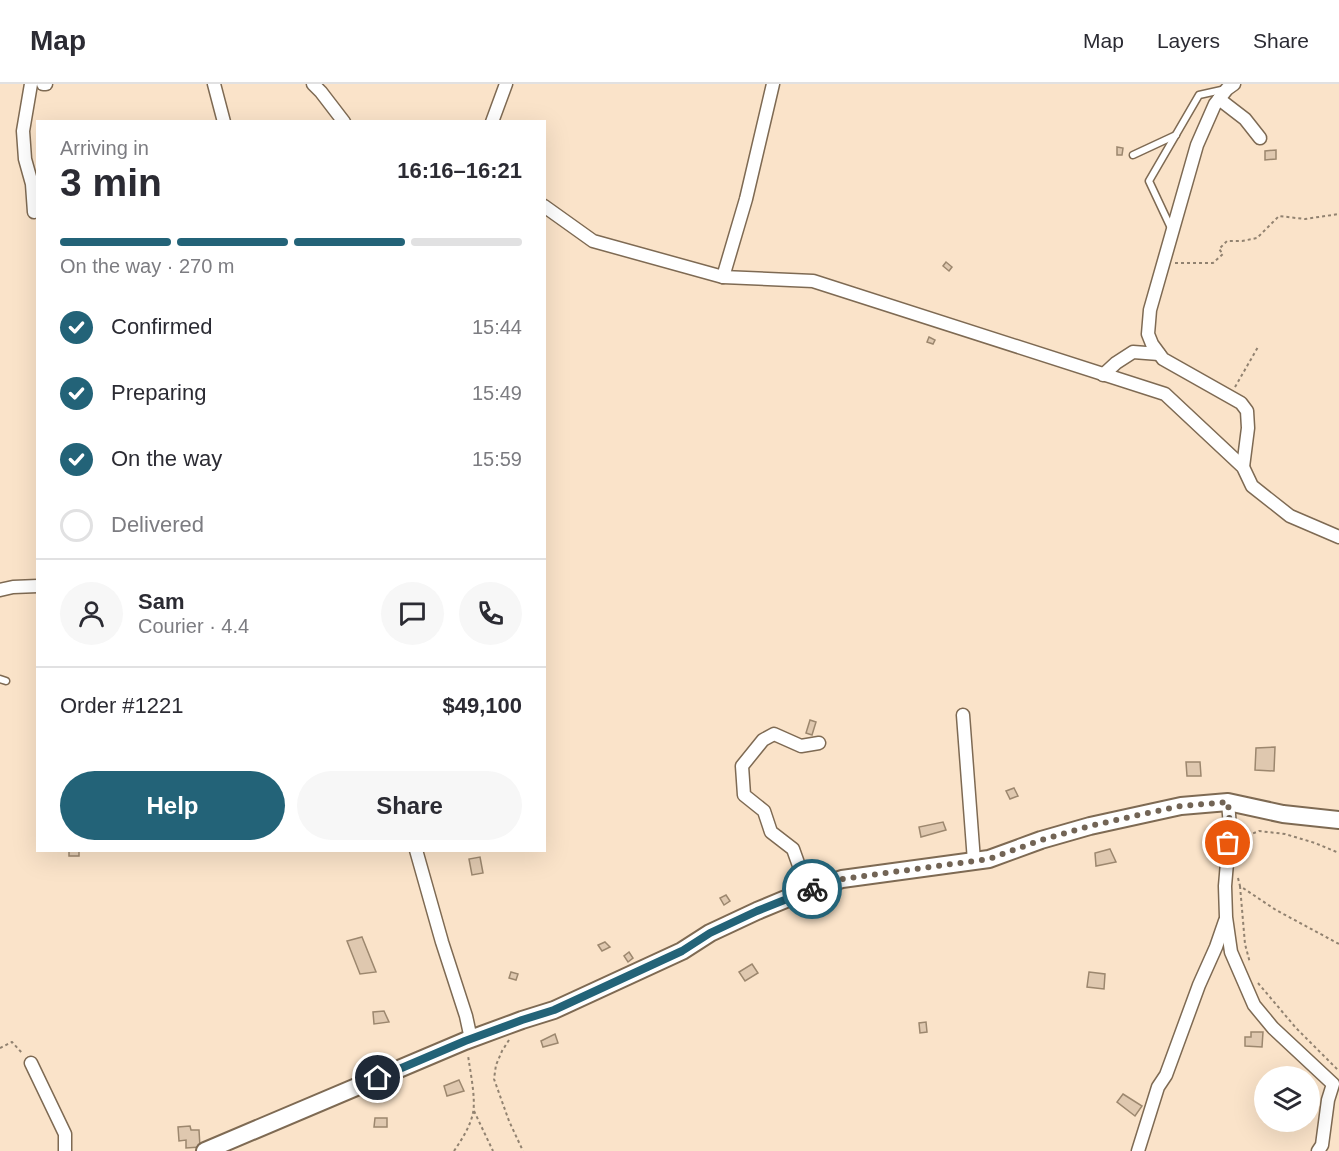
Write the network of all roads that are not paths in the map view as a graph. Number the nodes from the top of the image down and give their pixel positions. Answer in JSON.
{"nodes":[{"id":1,"x":31,"y":84,"type":"edge"},
{"id":2,"x":214,"y":84,"type":"edge"},
{"id":3,"x":312,"y":84,"type":"edge"},
{"id":4,"x":506,"y":84,"type":"edge"},
{"id":5,"x":773,"y":84,"type":"edge"},
{"id":6,"x":1227,"y":91,"type":"edge"},
{"id":7,"x":223,"y":120,"type":"edge"},
{"id":8,"x":342,"y":120,"type":"edge"},
{"id":9,"x":493,"y":120,"type":"edge"},
{"id":10,"x":1176,"y":135,"type":"junction"},
{"id":11,"x":1260,"y":138,"type":"dead end"},
{"id":12,"x":1132,"y":155,"type":"dead end"},
{"id":13,"x":546,"y":207,"type":"edge"},
{"id":14,"x":34,"y":212,"type":"dead end"},
{"id":15,"x":1173,"y":231,"type":"junction"},
{"id":16,"x":723,"y":277,"type":"junction"},
{"id":17,"x":1159,"y":354,"type":"junction"},
{"id":18,"x":1103,"y":375,"type":"junction"},
{"id":19,"x":1243,"y":467,"type":"junction"},
{"id":20,"x":1339,"y":537,"type":"edge"},
{"id":21,"x":36,"y":586,"type":"edge"},
{"id":22,"x":0,"y":590,"type":"edge"},
{"id":23,"x":963,"y":715,"type":"dead end"},
{"id":24,"x":819,"y":743,"type":"dead end"},
{"id":25,"x":1228,"y":802,"type":"junction"},
{"id":26,"x":1339,"y":820,"type":"edge"},
{"id":27,"x":417,"y":852,"type":"edge"},
{"id":28,"x":974,"y":861,"type":"junction"},
{"id":29,"x":808,"y":891,"type":"junction"},
{"id":30,"x":1226,"y":917,"type":"junction"},
{"id":31,"x":468,"y":1040,"type":"junction"},
{"id":32,"x":31,"y":1063,"type":"road end"},
{"id":33,"x":1336,"y":1087,"type":"edge"},
{"id":34,"x":65,"y":1151,"type":"edge"},
{"id":35,"x":205,"y":1151,"type":"edge"},
{"id":36,"x":1138,"y":1151,"type":"edge"},
{"id":37,"x":1318,"y":1151,"type":"edge"}],
"edges":[{"from":1,"to":14,"type":"street"},
{"from":2,"to":7,"type":"street"},
{"from":3,"to":8,"type":"street"},
{"from":4,"to":9,"type":"street"},
{"from":5,"to":16,"type":"street"},
{"from":6,"to":10,"type":"lane"},
{"from":6,"to":11,"type":"street"},
{"from":6,"to":15,"type":"street"},
{"from":10,"to":12,"type":"lane"},
{"from":10,"to":15,"type":"lane"},
{"from":13,"to":16,"type":"street"},
{"from":15,"to":17,"type":"street"},
{"from":16,"to":18,"type":"street"},
{"from":17,"to":18,"type":"street"},
{"from":17,"to":19,"type":"street"},
{"from":18,"to":19,"type":"street"},
{"from":19,"to":20,"type":"street"},
{"from":21,"to":22,"type":"street"},
{"from":23,"to":28,"type":"street"},
{"from":24,"to":29,"type":"street"},
{"from":25,"to":26,"type":"street"},
{"from":25,"to":28,"type":"street"},
{"from":25,"to":30,"type":"street"},
{"from":27,"to":31,"type":"street"},
{"from":28,"to":29,"type":"street"},
{"from":29,"to":31,"type":"street"},
{"from":30,"to":33,"type":"street"},
{"from":30,"to":36,"type":"street"},
{"from":31,"to":35,"type":"street"},
{"from":32,"to":34,"type":"street"},
{"from":33,"to":37,"type":"street"}]}
